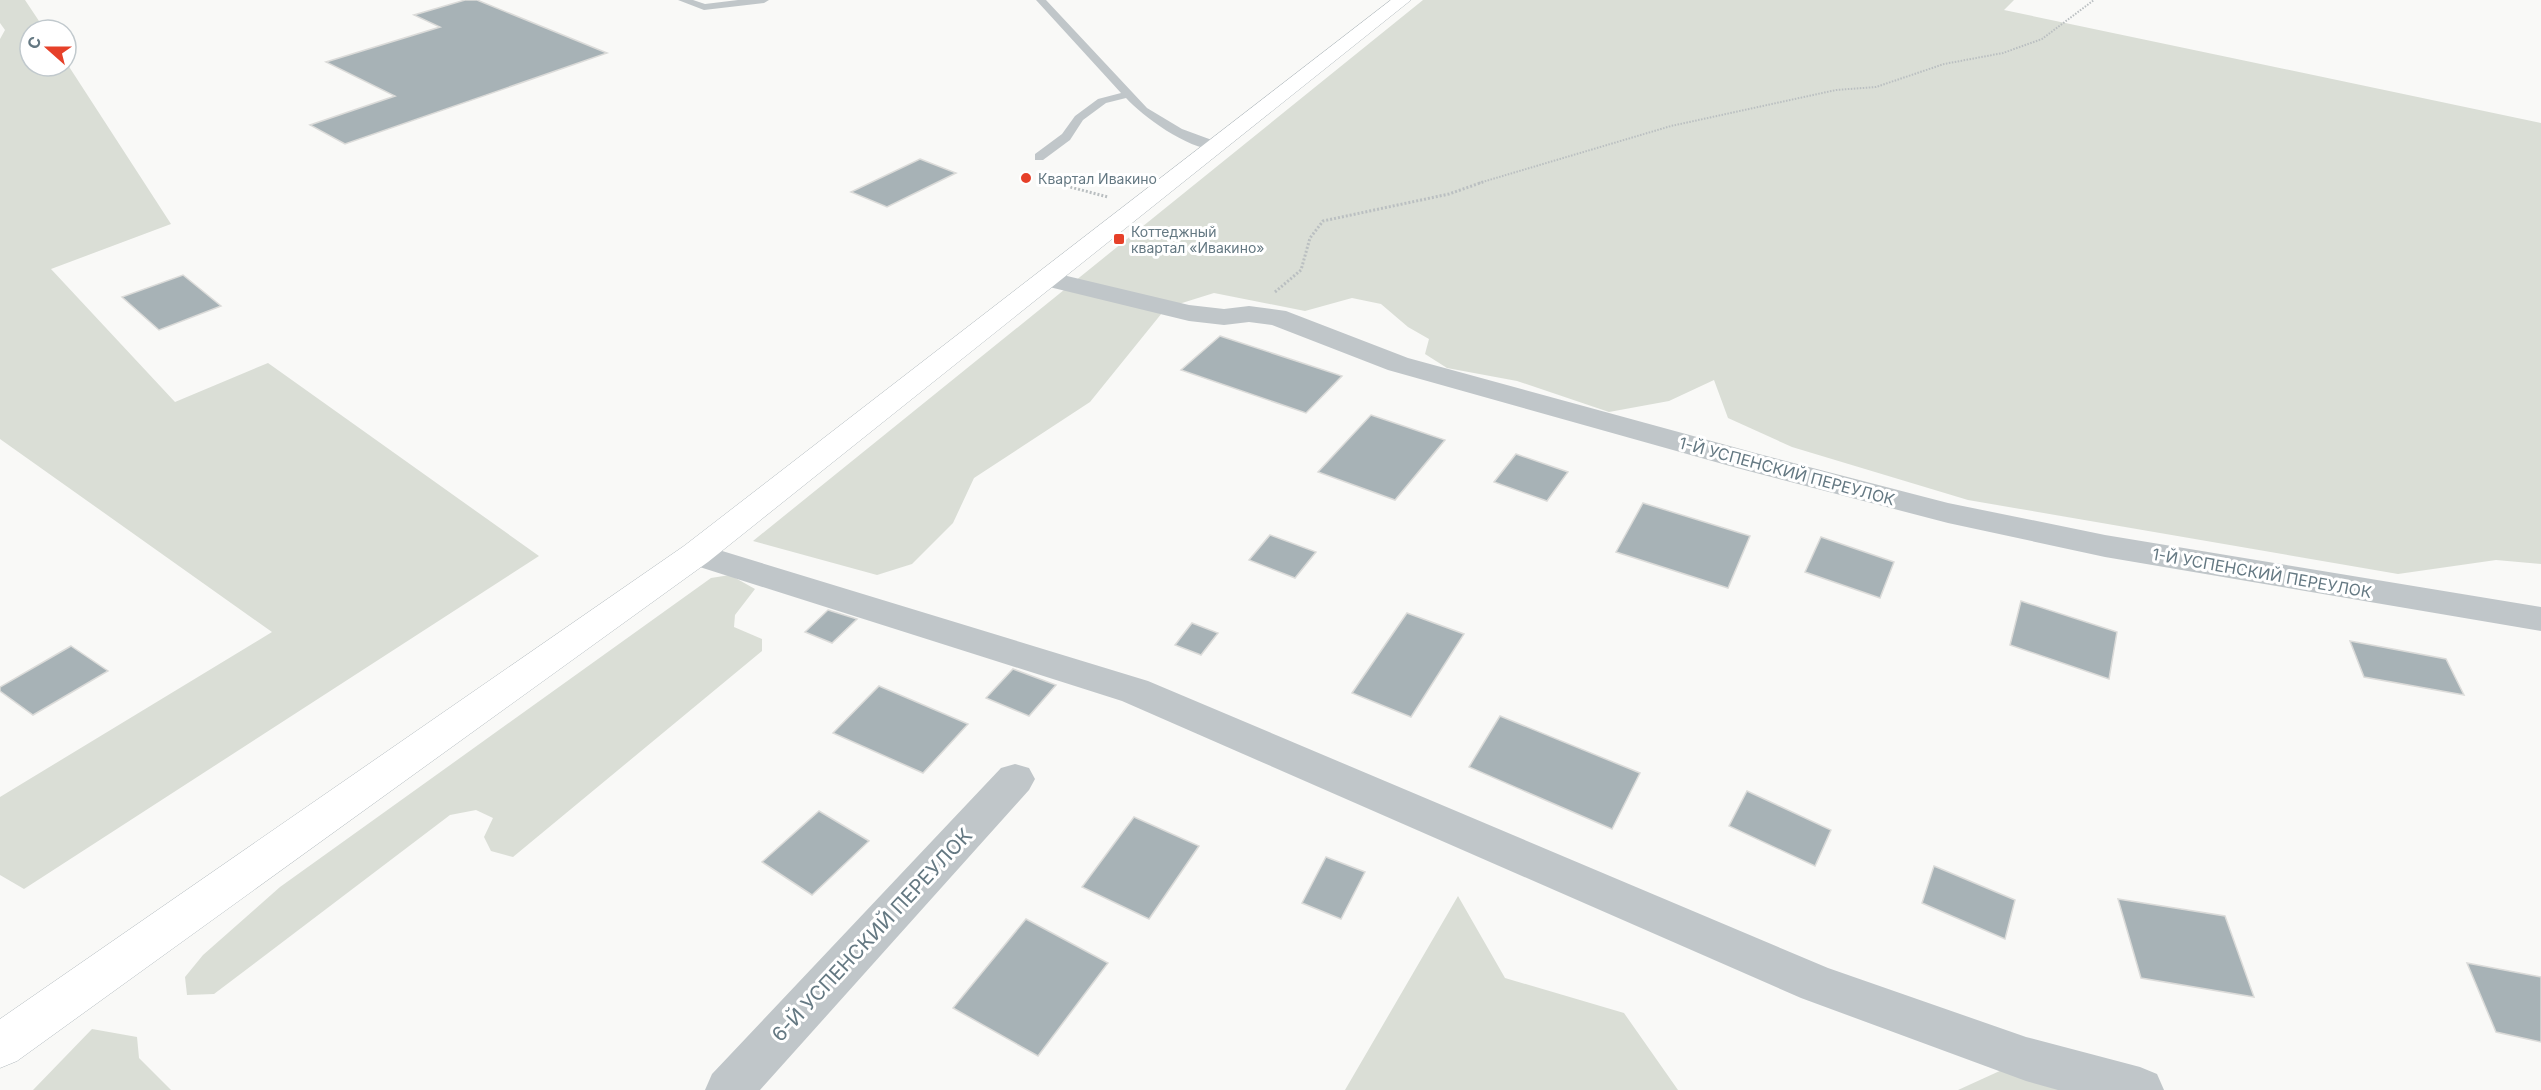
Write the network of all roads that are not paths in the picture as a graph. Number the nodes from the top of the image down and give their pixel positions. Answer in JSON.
{"nodes":[{"id":1,"x":683,"y":0,"type":"edge"},
{"id":2,"x":764,"y":0,"type":"edge"},
{"id":3,"x":1041,"y":0,"type":"edge"},
{"id":4,"x":1402,"y":0,"type":"edge"},
{"id":5,"x":1128,"y":94,"type":"junction"},
{"id":6,"x":1216,"y":146,"type":"junction"},
{"id":7,"x":1039,"y":157,"type":"road end"},
{"id":8,"x":1046,"y":279,"type":"junction"},
{"id":9,"x":696,"y":554,"type":"junction"},
{"id":10,"x":2541,"y":619,"type":"edge"},
{"id":11,"x":1015,"y":779,"type":"dead end"},
{"id":12,"x":1,"y":1043,"type":"edge"},
{"id":13,"x":729,"y":1090,"type":"edge"},
{"id":14,"x":2140,"y":1090,"type":"edge"}],
"edges":[{"from":1,"to":2,"type":"lane"},
{"from":3,"to":5,"type":"lane"},
{"from":4,"to":6,"type":"main road"},
{"from":5,"to":6,"type":"lane"},
{"from":5,"to":7,"type":"lane"},
{"from":6,"to":8,"type":"main road"},
{"from":8,"to":9,"type":"main road"},
{"from":8,"to":10,"type":"street","name":"1-Й УСПЕНСКИЙ ПЕРЕУЛОК"},
{"from":9,"to":12,"type":"main road"},
{"from":9,"to":14,"type":"street"},
{"from":11,"to":13,"type":"street","name":"6-Й УСПЕНСКИЙ ПЕРЕУЛОК"}]}
